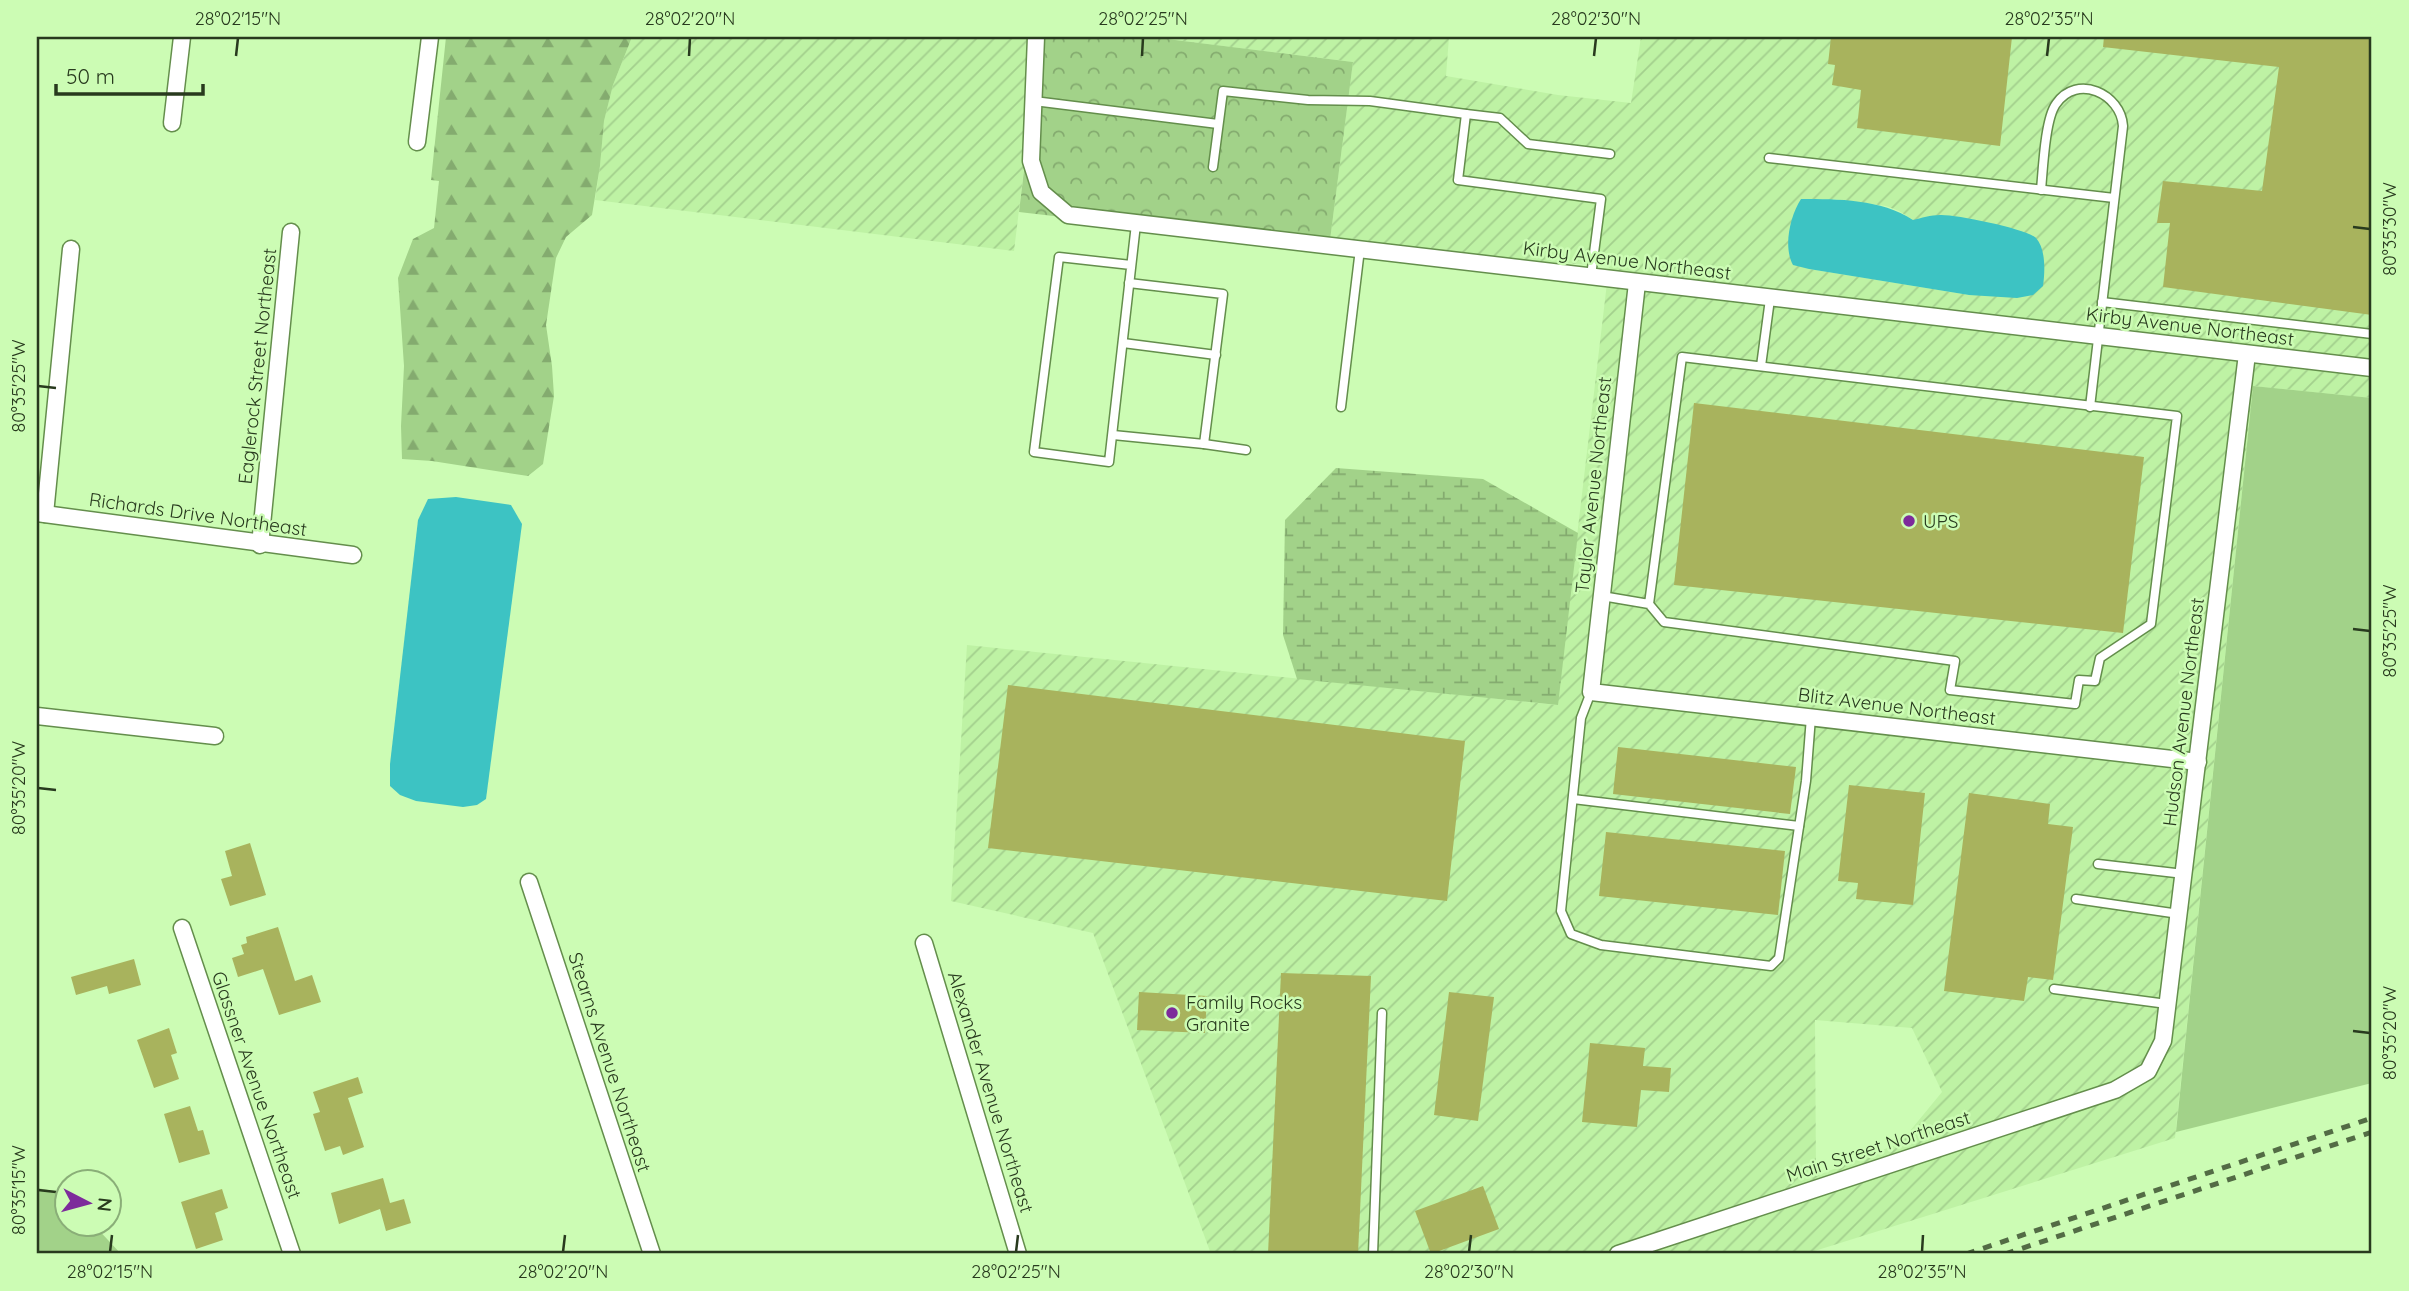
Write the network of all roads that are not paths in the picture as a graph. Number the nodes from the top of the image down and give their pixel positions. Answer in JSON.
{"nodes":[{"id":1,"x":183,"y":37,"type":"edge"},
{"id":2,"x":430,"y":37,"type":"edge"},
{"id":3,"x":1037,"y":37,"type":"edge"},
{"id":4,"x":1033,"y":101,"type":"junction"},
{"id":5,"x":1466,"y":114,"type":"junction"},
{"id":6,"x":172,"y":122,"type":"dead end"},
{"id":7,"x":1218,"y":124,"type":"junction"},
{"id":8,"x":417,"y":142,"type":"dead end"},
{"id":9,"x":1610,"y":153,"type":"dead end"},
{"id":10,"x":1769,"y":158,"type":"dead end"},
{"id":11,"x":1213,"y":167,"type":"dead end"},
{"id":12,"x":2041,"y":190,"type":"junction"},
{"id":13,"x":2114,"y":198,"type":"junction"},
{"id":14,"x":1136,"y":223,"type":"junction"},
{"id":15,"x":290,"y":232,"type":"dead end"},
{"id":16,"x":71,"y":249,"type":"dead end"},
{"id":17,"x":1360,"y":249,"type":"junction"},
{"id":18,"x":1131,"y":265,"type":"junction"},
{"id":19,"x":1591,"y":276,"type":"junction"},
{"id":20,"x":1129,"y":283,"type":"junction"},
{"id":21,"x":1637,"y":283,"type":"junction"},
{"id":22,"x":1770,"y":299,"type":"junction"},
{"id":23,"x":2102,"y":302,"type":"junction"},
{"id":24,"x":2372,"y":334,"type":"edge"},
{"id":25,"x":2098,"y":337,"type":"junction"},
{"id":26,"x":1122,"y":343,"type":"junction"},
{"id":27,"x":2247,"y":354,"type":"junction"},
{"id":28,"x":1216,"y":355,"type":"junction"},
{"id":29,"x":1761,"y":366,"type":"junction"},
{"id":30,"x":2372,"y":368,"type":"edge"},
{"id":31,"x":1341,"y":407,"type":"dead end"},
{"id":32,"x":2091,"y":407,"type":"junction"},
{"id":33,"x":1113,"y":435,"type":"junction"},
{"id":34,"x":1204,"y":444,"type":"junction"},
{"id":35,"x":1246,"y":450,"type":"dead end"},
{"id":36,"x":41,"y":514,"type":"edge"},
{"id":37,"x":260,"y":545,"type":"junction"},
{"id":38,"x":353,"y":555,"type":"dead end"},
{"id":39,"x":1602,"y":596,"type":"junction"},
{"id":40,"x":1649,"y":604,"type":"junction"},
{"id":41,"x":1591,"y":691,"type":"junction"},
{"id":42,"x":37,"y":716,"type":"edge"},
{"id":43,"x":1811,"y":717,"type":"junction"},
{"id":44,"x":215,"y":736,"type":"dead end"},
{"id":45,"x":2198,"y":762,"type":"junction"},
{"id":46,"x":1573,"y":799,"type":"junction"},
{"id":47,"x":1799,"y":826,"type":"junction"},
{"id":48,"x":2098,"y":864,"type":"dead end"},
{"id":49,"x":2184,"y":874,"type":"junction"},
{"id":50,"x":529,"y":883,"type":"dead end"},
{"id":51,"x":2076,"y":899,"type":"dead end"},
{"id":52,"x":2179,"y":914,"type":"junction"},
{"id":53,"x":182,"y":928,"type":"dead end"},
{"id":54,"x":924,"y":943,"type":"dead end"},
{"id":55,"x":2054,"y":989,"type":"dead end"},
{"id":56,"x":2167,"y":1004,"type":"junction"},
{"id":57,"x":1382,"y":1013,"type":"dead end"},
{"id":58,"x":2148,"y":1071,"type":"joint"},
{"id":59,"x":292,"y":1254,"type":"edge"},
{"id":60,"x":652,"y":1254,"type":"edge"},
{"id":61,"x":1018,"y":1254,"type":"edge"},
{"id":62,"x":1373,"y":1254,"type":"edge"},
{"id":63,"x":1618,"y":1254,"type":"edge"}],
"edges":[{"from":1,"to":6,"type":"street"},
{"from":2,"to":8,"type":"street"},
{"from":3,"to":4,"type":"street","name":"Kirby Avenue Northeast"},
{"from":4,"to":7,"type":"lane"},
{"from":4,"to":14,"type":"street","name":"Kirby Avenue Northeast"},
{"from":5,"to":7,"type":"lane"},
{"from":5,"to":9,"type":"lane"},
{"from":5,"to":19,"type":"lane"},
{"from":7,"to":11,"type":"lane"},
{"from":10,"to":12,"type":"lane"},
{"from":12,"to":13,"type":"lane"},
{"from":12,"to":13,"type":"lane"},
{"from":13,"to":23,"type":"lane"},
{"from":14,"to":17,"type":"street","name":"Kirby Avenue Northeast"},
{"from":14,"to":18,"type":"lane"},
{"from":15,"to":37,"type":"street","name":"Eaglerock Street Northeast"},
{"from":16,"to":36,"type":"street"},
{"from":17,"to":19,"type":"street","name":"Kirby Avenue Northeast"},
{"from":17,"to":31,"type":"lane"},
{"from":18,"to":20,"type":"lane"},
{"from":18,"to":33,"type":"lane"},
{"from":19,"to":21,"type":"street","name":"Kirby Avenue Northeast"},
{"from":20,"to":26,"type":"lane"},
{"from":20,"to":28,"type":"lane"},
{"from":21,"to":22,"type":"street","name":"Kirby Avenue Northeast"},
{"from":21,"to":39,"type":"street","name":"Taylor Avenue Northeast"},
{"from":22,"to":25,"type":"street","name":"Kirby Avenue Northeast"},
{"from":22,"to":29,"type":"lane"},
{"from":23,"to":24,"type":"lane"},
{"from":23,"to":25,"type":"lane"},
{"from":25,"to":27,"type":"street","name":"Kirby Avenue Northeast"},
{"from":25,"to":32,"type":"lane"},
{"from":26,"to":28,"type":"lane"},
{"from":26,"to":33,"type":"lane"},
{"from":27,"to":30,"type":"street","name":"Kirby Avenue Northeast"},
{"from":27,"to":45,"type":"street","name":"Hudson Avenue Northeast"},
{"from":28,"to":34,"type":"lane"},
{"from":29,"to":32,"type":"lane"},
{"from":29,"to":40,"type":"lane"},
{"from":32,"to":40,"type":"lane"},
{"from":33,"to":34,"type":"lane"},
{"from":34,"to":35,"type":"lane"},
{"from":36,"to":37,"type":"street","name":"Richards Drive Northeast"},
{"from":37,"to":38,"type":"street","name":"Richards Drive Northeast"},
{"from":39,"to":40,"type":"lane"},
{"from":39,"to":41,"type":"street","name":"Taylor Avenue Northeast"},
{"from":41,"to":43,"type":"street","name":"Blitz Avenue Northeast"},
{"from":41,"to":46,"type":"lane"},
{"from":42,"to":44,"type":"street"},
{"from":43,"to":45,"type":"street","name":"Blitz Avenue Northeast"},
{"from":43,"to":47,"type":"lane"},
{"from":45,"to":49,"type":"street","name":"Hudson Avenue Northeast"},
{"from":46,"to":47,"type":"lane"},
{"from":46,"to":47,"type":"lane"},
{"from":48,"to":49,"type":"lane"},
{"from":49,"to":52,"type":"street","name":"Hudson Avenue Northeast"},
{"from":50,"to":60,"type":"street","name":"Stearns Avenue Northeast"},
{"from":51,"to":52,"type":"lane"},
{"from":52,"to":56,"type":"street","name":"Hudson Avenue Northeast"},
{"from":53,"to":59,"type":"street","name":"Glassner Avenue Northeast"},
{"from":54,"to":61,"type":"street","name":"Alexander Avenue Northeast"},
{"from":55,"to":56,"type":"lane"},
{"from":56,"to":58,"type":"street","name":"Hudson Avenue Northeast"},
{"from":57,"to":62,"type":"lane"},
{"from":58,"to":63,"type":"street","name":"Main Street Northeast"}]}
